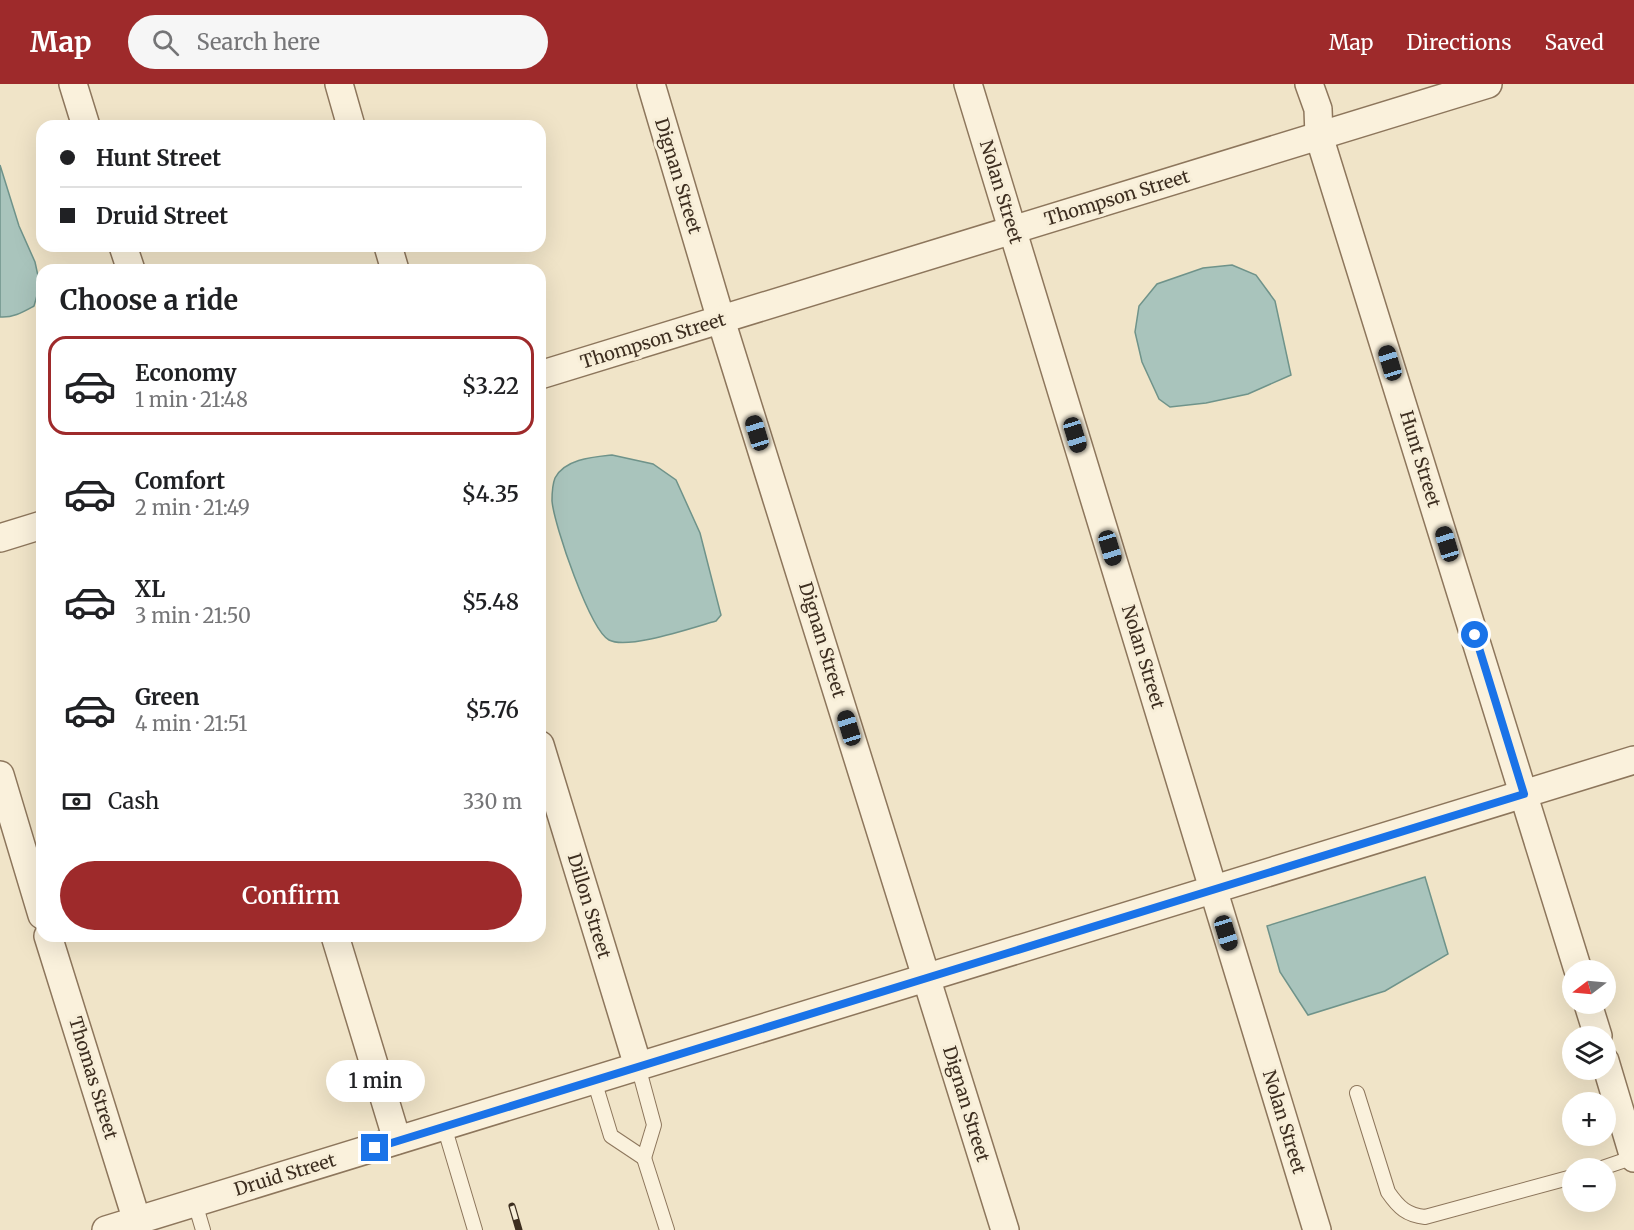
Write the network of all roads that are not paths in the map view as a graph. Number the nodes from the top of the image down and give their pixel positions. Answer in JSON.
{"nodes":[{"id":1,"x":73,"y":84,"type":"edge"},
{"id":2,"x":339,"y":84,"type":"edge"},
{"id":3,"x":651,"y":84,"type":"edge"},
{"id":4,"x":969,"y":84,"type":"edge"},
{"id":5,"x":1309,"y":84,"type":"edge"},
{"id":6,"x":1488,"y":84,"type":"edge"},
{"id":7,"x":84,"y":120,"type":"edge"},
{"id":8,"x":349,"y":120,"type":"edge"},
{"id":9,"x":1319,"y":136,"type":"junction"},
{"id":10,"x":1013,"y":230,"type":"junction"},
{"id":11,"x":722,"y":320,"type":"junction"},
{"id":12,"x":546,"y":373,"type":"edge"},
{"id":13,"x":36,"y":527,"type":"edge"},
{"id":14,"x":0,"y":538,"type":"edge"},
{"id":15,"x":1634,"y":760,"type":"edge"},
{"id":16,"x":546,"y":765,"type":"edge"},
{"id":17,"x":0,"y":775,"type":"edge"},
{"id":18,"x":1524,"y":794,"type":"junction"},
{"id":19,"x":1213,"y":889,"type":"junction"},
{"id":20,"x":36,"y":895,"type":"edge"},
{"id":21,"x":50,"y":942,"type":"edge"},
{"id":22,"x":337,"y":942,"type":"edge"},
{"id":23,"x":1575,"y":960,"type":"edge"},
{"id":24,"x":927,"y":976,"type":"junction"},
{"id":25,"x":638,"y":1066,"type":"junction"},
{"id":26,"x":594,"y":1080,"type":"junction"},
{"id":27,"x":1611,"y":1080,"type":"edge"},
{"id":28,"x":1358,"y":1093,"type":"dead end"},
{"id":29,"x":444,"y":1126,"type":"junction"},
{"id":30,"x":397,"y":1140,"type":"junction"},
{"id":31,"x":1634,"y":1157,"type":"edge"},
{"id":32,"x":644,"y":1158,"type":"junction"},
{"id":33,"x":1616,"y":1163,"type":"edge"},
{"id":34,"x":1562,"y":1180,"type":"edge"},
{"id":35,"x":195,"y":1203,"type":"junction"},
{"id":36,"x":137,"y":1221,"type":"junction"},
{"id":37,"x":106,"y":1230,"type":"edge"},
{"id":38,"x":203,"y":1230,"type":"edge"},
{"id":39,"x":475,"y":1230,"type":"edge"},
{"id":40,"x":667,"y":1230,"type":"edge"},
{"id":41,"x":1005,"y":1230,"type":"edge"},
{"id":42,"x":1317,"y":1230,"type":"edge"}],
"edges":[{"from":1,"to":7,"type":"street"},
{"from":2,"to":8,"type":"street"},
{"from":3,"to":11,"type":"street","name":"Dignan Street"},
{"from":4,"to":10,"type":"street","name":"Nolan Street"},
{"from":5,"to":9,"type":"street","name":"Hunt Street"},
{"from":6,"to":9,"type":"street","name":"Thompson Street"},
{"from":9,"to":10,"type":"street","name":"Thompson Street"},
{"from":9,"to":18,"type":"street","name":"Hunt Street"},
{"from":10,"to":11,"type":"street","name":"Thompson Street"},
{"from":10,"to":19,"type":"street","name":"Nolan Street"},
{"from":11,"to":12,"type":"street","name":"Thompson Street"},
{"from":11,"to":24,"type":"street","name":"Dignan Street"},
{"from":13,"to":14,"type":"street"},
{"from":15,"to":18,"type":"street","name":"Druid Street"},
{"from":16,"to":25,"type":"street","name":"Dillon Street"},
{"from":17,"to":20,"type":"street"},
{"from":18,"to":19,"type":"street","name":"Druid Street"},
{"from":18,"to":23,"type":"street","name":"Hunt Street"},
{"from":19,"to":24,"type":"street","name":"Druid Street"},
{"from":19,"to":42,"type":"street","name":"Nolan Street"},
{"from":21,"to":36,"type":"street","name":"Thomas Street"},
{"from":22,"to":30,"type":"street"},
{"from":24,"to":25,"type":"street","name":"Druid Street"},
{"from":24,"to":41,"type":"street","name":"Dignan Street"},
{"from":25,"to":26,"type":"street","name":"Druid Street"},
{"from":25,"to":32,"type":"lane"},
{"from":26,"to":29,"type":"street","name":"Druid Street"},
{"from":26,"to":32,"type":"lane"},
{"from":27,"to":31,"type":"street"},
{"from":28,"to":34,"type":"lane"},
{"from":29,"to":30,"type":"street","name":"Druid Street"},
{"from":29,"to":39,"type":"lane"},
{"from":30,"to":35,"type":"street","name":"Druid Street"},
{"from":31,"to":33,"type":"lane"},
{"from":32,"to":40,"type":"lane"},
{"from":35,"to":36,"type":"street","name":"Druid Street"},
{"from":35,"to":38,"type":"lane"},
{"from":36,"to":37,"type":"street","name":"Druid Street"}]}
